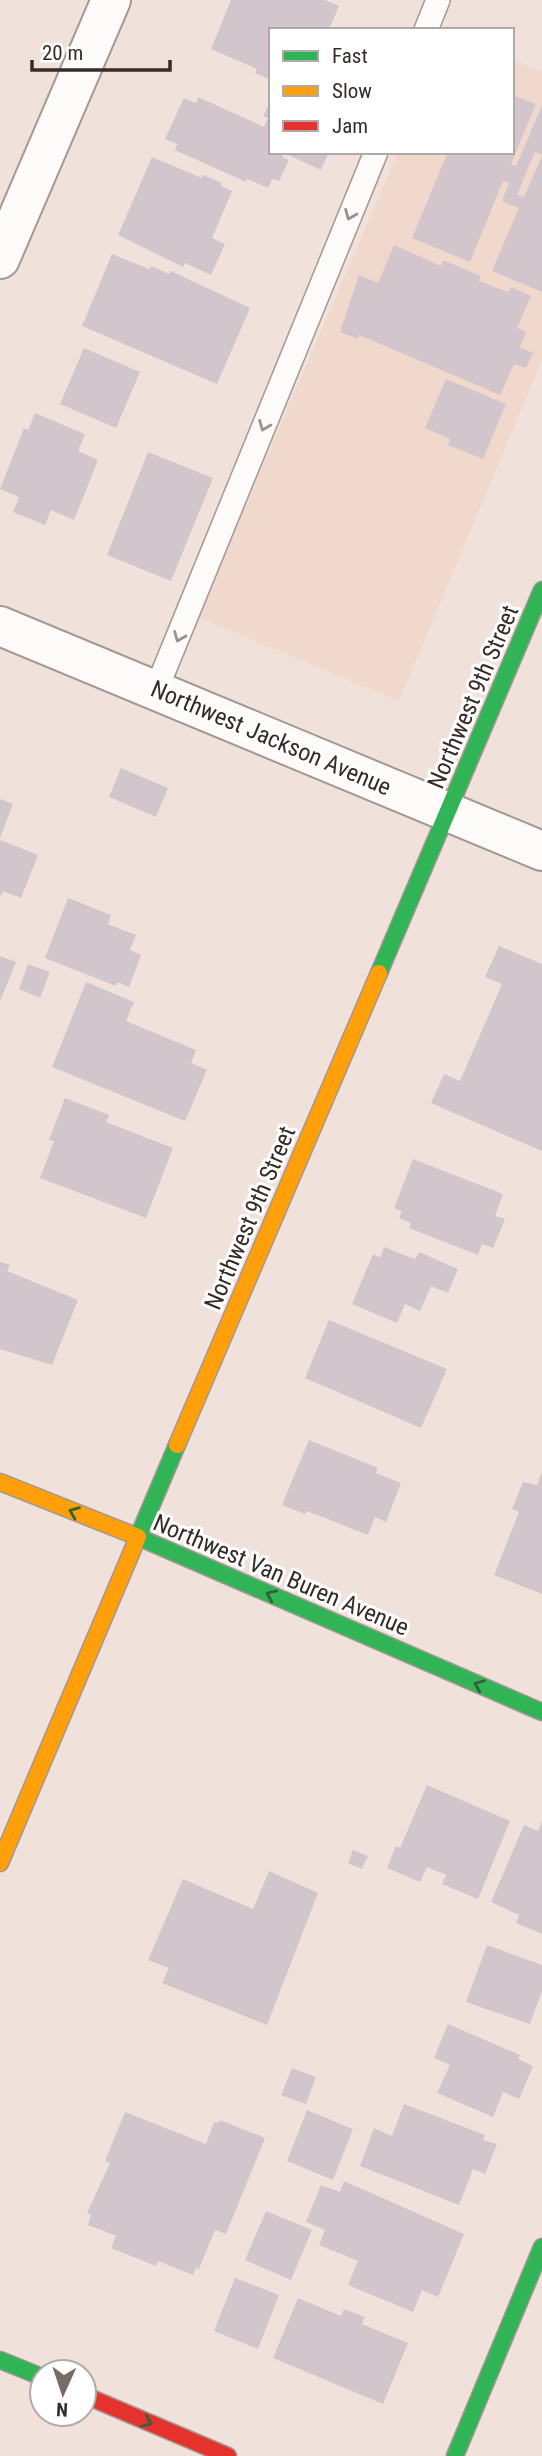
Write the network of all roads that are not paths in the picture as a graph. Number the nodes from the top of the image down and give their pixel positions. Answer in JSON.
{"nodes":[{"id":1,"x":111,"y":0,"type":"edge"},
{"id":2,"x":438,"y":0,"type":"edge"},
{"id":3,"x":427,"y":28,"type":"edge"},
{"id":4,"x":375,"y":154,"type":"edge"},
{"id":5,"x":0,"y":259,"type":"edge"},
{"id":6,"x":542,"y":590,"type":"edge"},
{"id":7,"x":0,"y":626,"type":"edge"},
{"id":8,"x":156,"y":690,"type":"junction"},
{"id":9,"x":449,"y":812,"type":"junction"},
{"id":10,"x":542,"y":850,"type":"edge"},
{"id":11,"x":0,"y":1482,"type":"edge"},
{"id":12,"x":138,"y":1537,"type":"junction"},
{"id":13,"x":542,"y":1712,"type":"edge"},
{"id":14,"x":0,"y":1864,"type":"edge"},
{"id":15,"x":542,"y":2247,"type":"edge"},
{"id":16,"x":0,"y":2360,"type":"edge"},
{"id":17,"x":28,"y":2372,"type":"edge"},
{"id":18,"x":98,"y":2401,"type":"edge"},
{"id":19,"x":228,"y":2456,"type":"edge"},
{"id":20,"x":455,"y":2456,"type":"edge"}],
"edges":[{"from":1,"to":5,"type":"street"},
{"from":2,"to":3,"type":"lane"},
{"from":4,"to":8,"type":"lane","one_way":true},
{"from":6,"to":9,"type":"main road","name":"Northwest 9th Street"},
{"from":7,"to":8,"type":"street","name":"Northwest Jackson Avenue"},
{"from":8,"to":9,"type":"street","name":"Northwest Jackson Avenue"},
{"from":9,"to":10,"type":"street","name":"Northwest Jackson Avenue"},
{"from":9,"to":12,"type":"main road","name":"Northwest 9th Street"},
{"from":12,"to":11,"type":"main road","name":"Northwest Van Buren Avenue","one_way":true},
{"from":13,"to":12,"type":"main road","name":"Northwest Van Buren Avenue","one_way":true},
{"from":12,"to":14,"type":"main road","name":"Northwest 9th Street"},
{"from":15,"to":20,"type":"main road"},
{"from":16,"to":17,"type":"main road"},
{"from":18,"to":19,"type":"main road","one_way":true}]}
